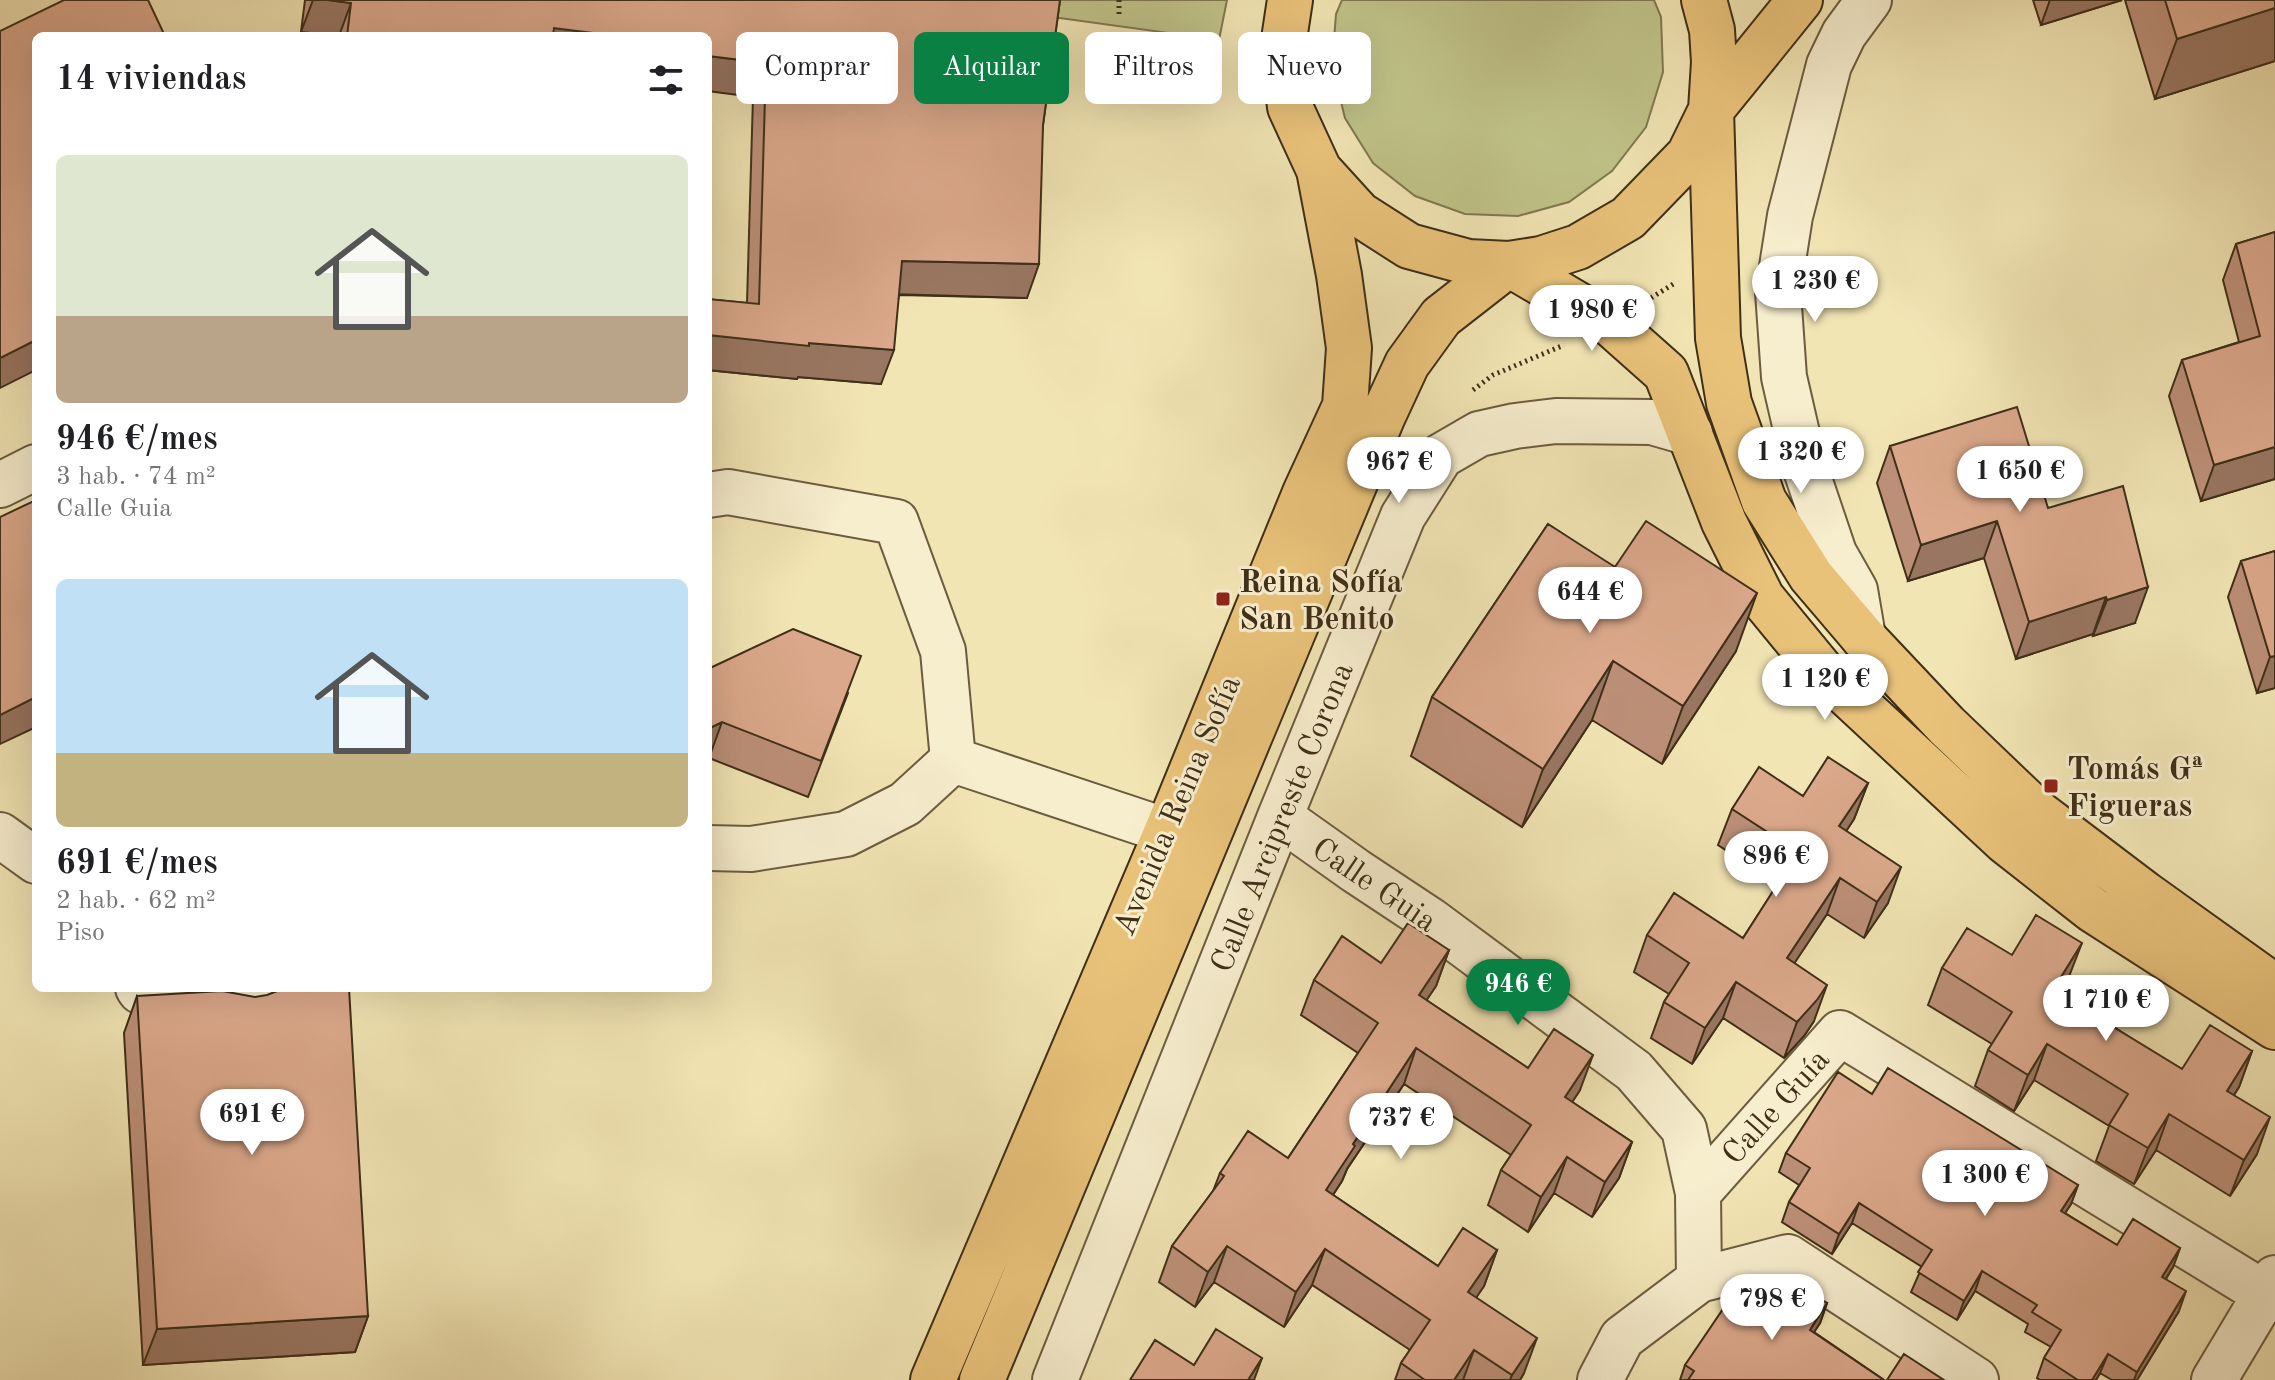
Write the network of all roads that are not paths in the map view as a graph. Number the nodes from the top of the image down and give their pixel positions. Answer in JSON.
{"nodes":[{"id":1,"x":1290,"y":0,"type":"edge"},
{"id":2,"x":1704,"y":0,"type":"edge"},
{"id":3,"x":1800,"y":0,"type":"edge"},
{"id":4,"x":1869,"y":0,"type":"edge"},
{"id":5,"x":1711,"y":110,"type":"junction"},
{"id":6,"x":1319,"y":170,"type":"junction"},
{"id":7,"x":1509,"y":264,"type":"junction"},
{"id":8,"x":1690,"y":433,"type":"junction"},
{"id":9,"x":32,"y":469,"type":"edge"},
{"id":10,"x":0,"y":485,"type":"edge"},
{"id":11,"x":1351,"y":492,"type":"junction"},
{"id":12,"x":712,"y":494,"type":"edge"},
{"id":13,"x":1388,"y":554,"type":"junction"},
{"id":14,"x":1863,"y":637,"type":"junction"},
{"id":15,"x":953,"y":760,"type":"junction"},
{"id":16,"x":1280,"y":817,"type":"junction"},
{"id":17,"x":1167,"y":831,"type":"junction"},
{"id":18,"x":0,"y":835,"type":"edge"},
{"id":19,"x":712,"y":848,"type":"edge"},
{"id":20,"x":32,"y":858,"type":"edge"},
{"id":21,"x":2275,"y":987,"type":"edge"},
{"id":22,"x":146,"y":992,"type":"edge"},
{"id":23,"x":286,"y":992,"type":"edge"},
{"id":24,"x":2275,"y":1027,"type":"edge"},
{"id":25,"x":1698,"y":1193,"type":"junction"},
{"id":26,"x":1699,"y":1280,"type":"junction"},
{"id":27,"x":2272,"y":1291,"type":"edge"},
{"id":28,"x":933,"y":1380,"type":"edge"},
{"id":29,"x":982,"y":1380,"type":"edge"},
{"id":30,"x":1055,"y":1380,"type":"edge"},
{"id":31,"x":1600,"y":1380,"type":"edge"},
{"id":32,"x":1976,"y":1380,"type":"edge"},
{"id":33,"x":2214,"y":1380,"type":"edge"}],
"edges":[{"from":1,"to":6,"type":"main road","name":"Avenida Reina Sofía"},
{"from":2,"to":5,"type":"main road","name":"Avenida Reina Sofía"},
{"from":3,"to":5,"type":"main road"},
{"from":4,"to":14,"type":"street"},
{"from":5,"to":7,"type":"main road","name":"Avenida Reina Sofía"},
{"from":5,"to":14,"type":"main road"},
{"from":6,"to":7,"type":"main road","name":"Avenida Reina Sofía"},
{"from":6,"to":17,"type":"main road","name":"Avenida Reina Sofía"},
{"from":7,"to":8,"type":"main road"},
{"from":7,"to":11,"type":"main road","name":"Avenida Reina Sofía"},
{"from":8,"to":13,"type":"street","name":"Calle Arcipreste Corona"},
{"from":8,"to":24,"type":"main road"},
{"from":9,"to":10,"type":"street"},
{"from":11,"to":13,"type":"street"},
{"from":11,"to":29,"type":"main road","name":"Avenida Reina Sofía"},
{"from":12,"to":15,"type":"street"},
{"from":13,"to":16,"type":"street","name":"Calle Arcipreste Corona"},
{"from":14,"to":21,"type":"main road"},
{"from":15,"to":17,"type":"street"},
{"from":15,"to":19,"type":"street"},
{"from":16,"to":25,"type":"street","name":"Calle Guia"},
{"from":16,"to":30,"type":"street","name":"Calle Arcipreste Corona"},
{"from":17,"to":28,"type":"main road","name":"Avenida Reina Sofía"},
{"from":18,"to":20,"type":"street"},
{"from":22,"to":23,"type":"street"},
{"from":25,"to":26,"type":"street","name":"Calle Guia"},
{"from":25,"to":27,"type":"street","name":"Calle Guía"},
{"from":26,"to":31,"type":"street"},
{"from":26,"to":32,"type":"street"},
{"from":27,"to":33,"type":"street"}]}
